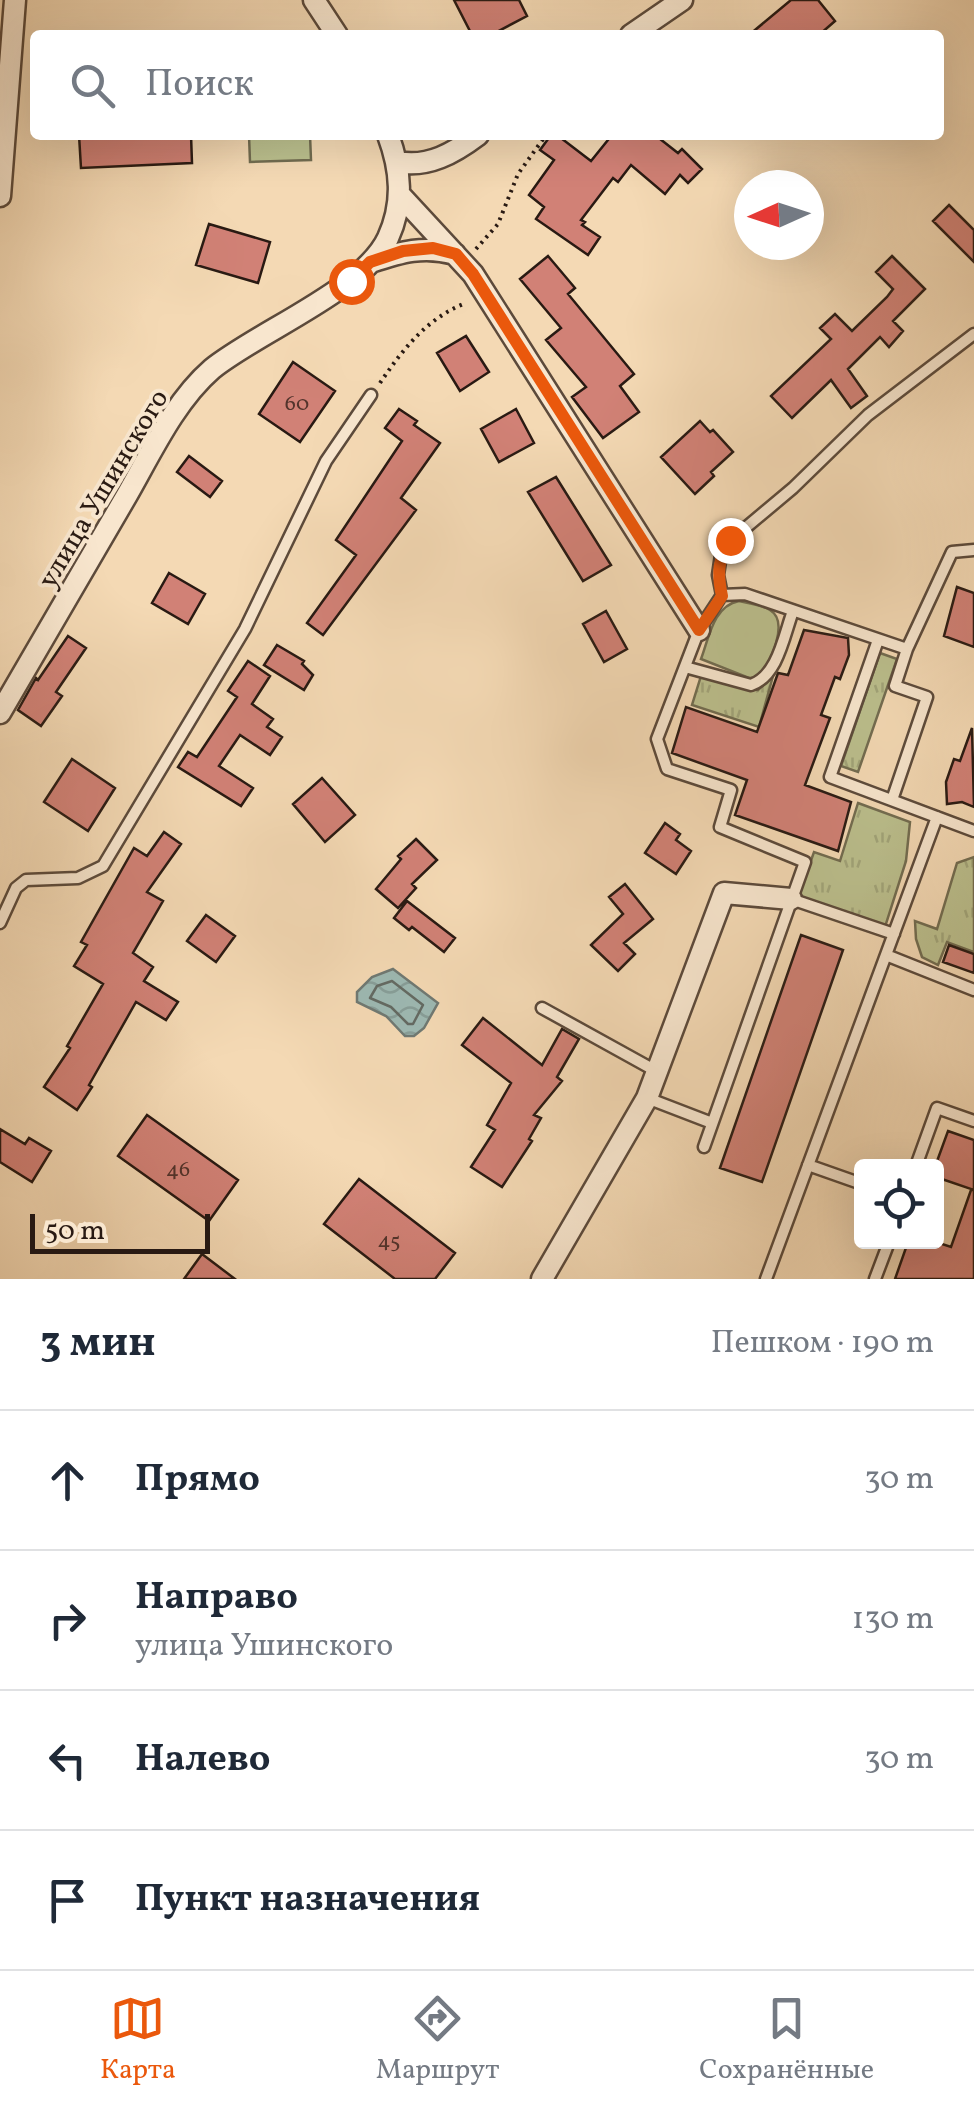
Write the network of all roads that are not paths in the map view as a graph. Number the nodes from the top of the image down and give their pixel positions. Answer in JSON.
{"nodes":[{"id":1,"x":15,"y":0,"type":"edge"},
{"id":2,"x":314,"y":0,"type":"edge"},
{"id":3,"x":682,"y":0,"type":"edge"},
{"id":4,"x":334,"y":30,"type":"edge"},
{"id":5,"x":638,"y":30,"type":"edge"},
{"id":6,"x":390,"y":140,"type":"edge"},
{"id":7,"x":472,"y":140,"type":"edge"},
{"id":8,"x":398,"y":162,"type":"junction"},
{"id":9,"x":400,"y":195,"type":"junction"},
{"id":10,"x":0,"y":196,"type":"edge"},
{"id":11,"x":460,"y":258,"type":"junction"},
{"id":12,"x":370,"y":262,"type":"junction"},
{"id":13,"x":974,"y":334,"type":"edge"},
{"id":14,"x":371,"y":395,"type":"road end"},
{"id":15,"x":974,"y":550,"type":"edge"},
{"id":16,"x":722,"y":596,"type":"junction"},
{"id":17,"x":793,"y":611,"type":"junction"},
{"id":18,"x":699,"y":630,"type":"junction"},
{"id":19,"x":878,"y":640,"type":"junction"},
{"id":20,"x":907,"y":649,"type":"junction"},
{"id":21,"x":685,"y":666,"type":"junction"},
{"id":22,"x":0,"y":713,"type":"edge"},
{"id":23,"x":892,"y":800,"type":"junction"},
{"id":24,"x":937,"y":817,"type":"junction"},
{"id":25,"x":974,"y":831,"type":"edge"},
{"id":26,"x":791,"y":898,"type":"junction"},
{"id":27,"x":0,"y":923,"type":"edge"},
{"id":28,"x":894,"y":934,"type":"junction"},
{"id":29,"x":886,"y":954,"type":"junction"},
{"id":30,"x":974,"y":990,"type":"edge"},
{"id":31,"x":542,"y":1008,"type":"dead end"},
{"id":32,"x":656,"y":1070,"type":"junction"},
{"id":33,"x":647,"y":1098,"type":"junction"},
{"id":34,"x":974,"y":1121,"type":"edge"},
{"id":35,"x":712,"y":1123,"type":"junction"},
{"id":36,"x":704,"y":1147,"type":"dead end"},
{"id":37,"x":919,"y":1159,"type":"edge"},
{"id":38,"x":808,"y":1165,"type":"junction"},
{"id":39,"x":854,"y":1181,"type":"edge"},
{"id":40,"x":886,"y":1249,"type":"edge"},
{"id":41,"x":542,"y":1279,"type":"edge"},
{"id":42,"x":766,"y":1279,"type":"edge"},
{"id":43,"x":875,"y":1279,"type":"edge"}],
"edges":[{"from":1,"to":10,"type":"street"},
{"from":2,"to":4,"type":"street"},
{"from":3,"to":5,"type":"street"},
{"from":6,"to":8,"type":"street","name":"улица Ушинского"},
{"from":7,"to":8,"type":"street"},
{"from":8,"to":9,"type":"street","name":"улица Ушинского"},
{"from":9,"to":11,"type":"street"},
{"from":9,"to":12,"type":"street","name":"улица Ушинского"},
{"from":11,"to":12,"type":"street"},
{"from":11,"to":18,"type":"street"},
{"from":12,"to":22,"type":"street","name":"улица Ушинского"},
{"from":13,"to":16,"type":"lane"},
{"from":14,"to":27,"type":"lane"},
{"from":15,"to":20,"type":"lane"},
{"from":16,"to":17,"type":"lane"},
{"from":16,"to":18,"type":"lane"},
{"from":17,"to":19,"type":"lane"},
{"from":17,"to":21,"type":"lane"},
{"from":18,"to":21,"type":"lane"},
{"from":19,"to":20,"type":"lane"},
{"from":19,"to":23,"type":"lane"},
{"from":20,"to":23,"type":"lane"},
{"from":21,"to":26,"type":"lane"},
{"from":23,"to":24,"type":"lane"},
{"from":24,"to":25,"type":"lane"},
{"from":24,"to":28,"type":"lane"},
{"from":26,"to":28,"type":"lane"},
{"from":26,"to":32,"type":"street"},
{"from":26,"to":35,"type":"lane"},
{"from":28,"to":29,"type":"lane"},
{"from":29,"to":30,"type":"lane"},
{"from":29,"to":38,"type":"lane"},
{"from":31,"to":32,"type":"lane"},
{"from":32,"to":33,"type":"street"},
{"from":33,"to":35,"type":"lane"},
{"from":33,"to":41,"type":"street"},
{"from":34,"to":37,"type":"lane"},
{"from":35,"to":36,"type":"lane"},
{"from":38,"to":39,"type":"lane"},
{"from":38,"to":42,"type":"lane"},
{"from":40,"to":43,"type":"lane"}]}
